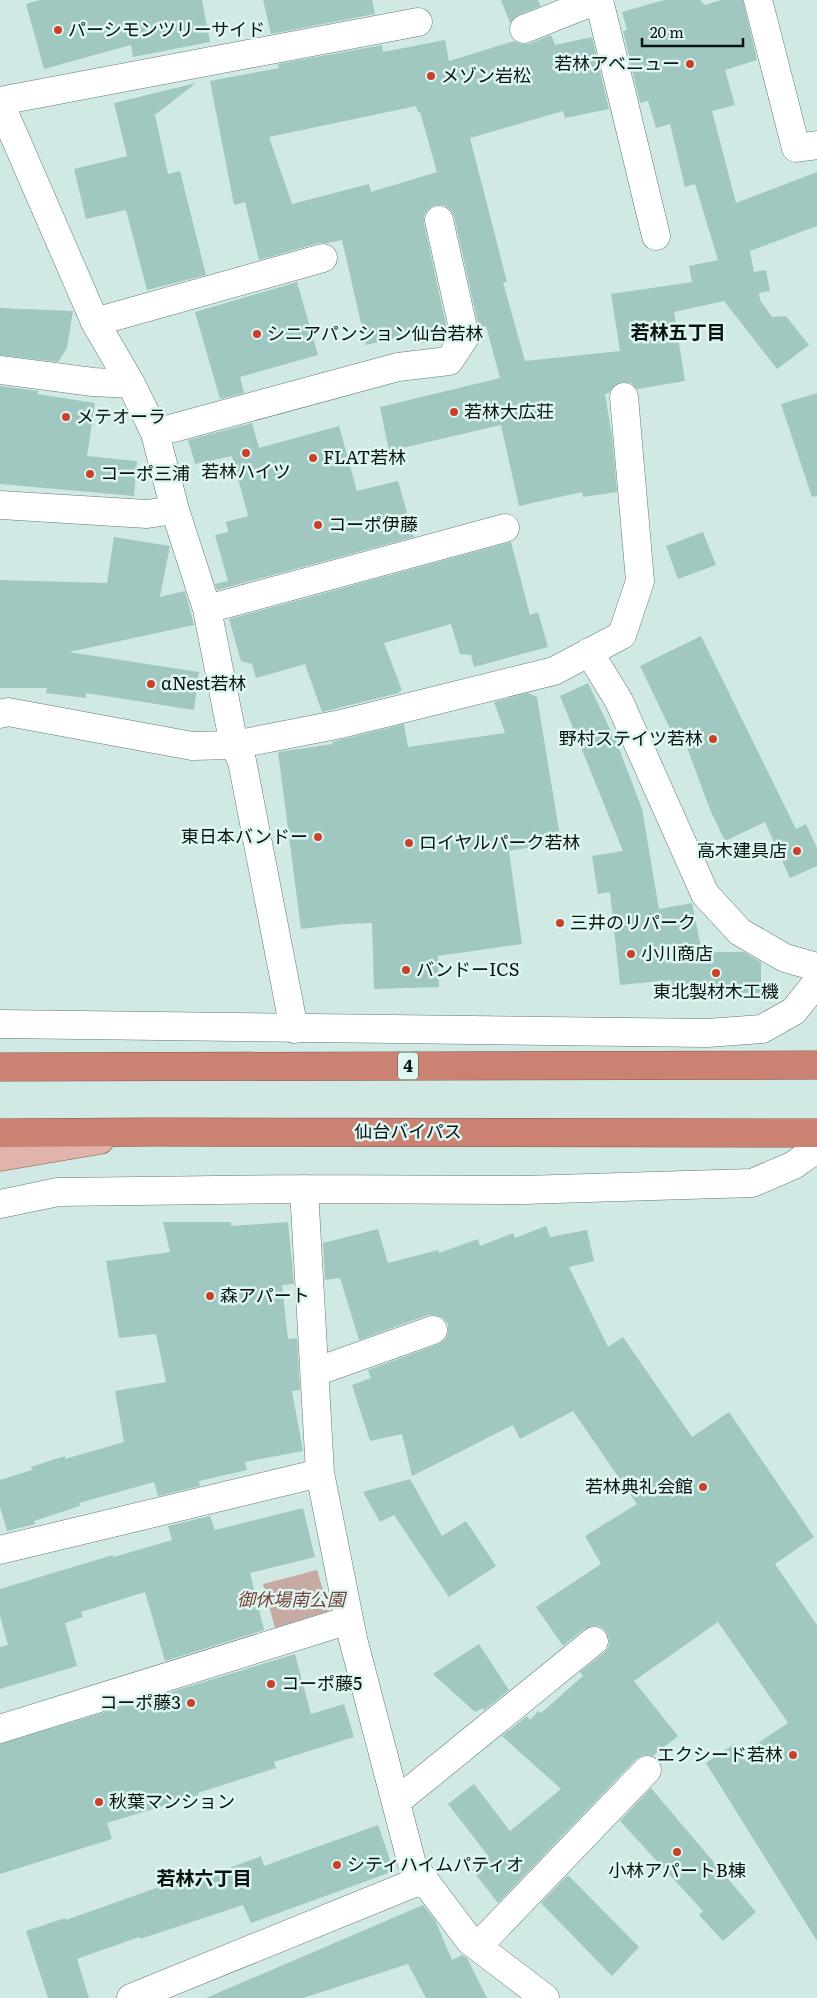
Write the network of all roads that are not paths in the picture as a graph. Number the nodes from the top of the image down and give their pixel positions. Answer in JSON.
{"nodes":[{"id":1,"x":598,"y":0,"type":"edge"},
{"id":2,"x":758,"y":0,"type":"edge"},
{"id":3,"x":418,"y":22,"type":"dead end"},
{"id":4,"x":524,"y":30,"type":"dead end"},
{"id":5,"x":0,"y":102,"type":"edge"},
{"id":6,"x":817,"y":145,"type":"edge"},
{"id":7,"x":439,"y":220,"type":"dead end"},
{"id":8,"x":656,"y":236,"type":"dead end"},
{"id":9,"x":323,"y":258,"type":"dead end"},
{"id":10,"x":95,"y":322,"type":"junction"},
{"id":11,"x":0,"y":370,"type":"edge"},
{"id":12,"x":130,"y":384,"type":"junction"},
{"id":13,"x":624,"y":397,"type":"dead end"},
{"id":14,"x":155,"y":432,"type":"junction"},
{"id":15,"x":0,"y":505,"type":"edge"},
{"id":16,"x":175,"y":510,"type":"junction"},
{"id":17,"x":505,"y":528,"type":"dead end"},
{"id":18,"x":206,"y":609,"type":"junction"},
{"id":19,"x":589,"y":652,"type":"junction"},
{"id":20,"x":0,"y":714,"type":"edge"},
{"id":21,"x":234,"y":745,"type":"junction"},
{"id":22,"x":817,"y":967,"type":"edge"},
{"id":23,"x":817,"y":982,"type":"edge"},
{"id":24,"x":0,"y":1024,"type":"edge"},
{"id":25,"x":294,"y":1028,"type":"junction"},
{"id":26,"x":817,"y":1066,"type":"edge"},
{"id":27,"x":0,"y":1067,"type":"edge"},
{"id":28,"x":154,"y":1132,"type":"junction"},
{"id":29,"x":0,"y":1133,"type":"edge"},
{"id":30,"x":817,"y":1133,"type":"edge"},
{"id":31,"x":817,"y":1148,"type":"edge"},
{"id":32,"x":0,"y":1157,"type":"edge"},
{"id":33,"x":304,"y":1188,"type":"junction"},
{"id":34,"x":0,"y":1204,"type":"edge"},
{"id":35,"x":433,"y":1330,"type":"dead end"},
{"id":36,"x":315,"y":1372,"type":"junction"},
{"id":37,"x":320,"y":1473,"type":"junction"},
{"id":38,"x":0,"y":1550,"type":"edge"},
{"id":39,"x":349,"y":1620,"type":"junction"},
{"id":40,"x":594,"y":1641,"type":"dead end"},
{"id":41,"x":0,"y":1730,"type":"edge"},
{"id":42,"x":647,"y":1770,"type":"dead end"},
{"id":43,"x":396,"y":1802,"type":"junction"},
{"id":44,"x":424,"y":1879,"type":"junction"},
{"id":45,"x":478,"y":1946,"type":"junction"},
{"id":46,"x":131,"y":1998,"type":"edge"},
{"id":47,"x":546,"y":1998,"type":"edge"}],
"edges":[{"from":1,"to":4,"type":"street"},
{"from":1,"to":8,"type":"street"},
{"from":2,"to":6,"type":"street"},
{"from":3,"to":5,"type":"street"},
{"from":5,"to":10,"type":"street"},
{"from":7,"to":14,"type":"street"},
{"from":9,"to":10,"type":"street"},
{"from":10,"to":12,"type":"street"},
{"from":11,"to":12,"type":"street"},
{"from":12,"to":14,"type":"street"},
{"from":13,"to":19,"type":"street"},
{"from":14,"to":16,"type":"street"},
{"from":15,"to":16,"type":"street"},
{"from":16,"to":18,"type":"street"},
{"from":17,"to":18,"type":"street"},
{"from":18,"to":21,"type":"street"},
{"from":19,"to":21,"type":"street"},
{"from":19,"to":22,"type":"street"},
{"from":20,"to":21,"type":"street"},
{"from":21,"to":25,"type":"street"},
{"from":23,"to":25,"type":"street"},
{"from":24,"to":25,"type":"street"},
{"from":26,"to":27,"type":"highway","number":"4"},
{"from":28,"to":29,"type":"highway","name":"仙台バイパス"},
{"from":28,"to":30,"type":"highway","name":"仙台バイパス"},
{"from":28,"to":32,"type":"main road"},
{"from":31,"to":33,"type":"street"},
{"from":33,"to":34,"type":"street"},
{"from":33,"to":36,"type":"street"},
{"from":35,"to":36,"type":"street"},
{"from":36,"to":37,"type":"street"},
{"from":37,"to":38,"type":"street"},
{"from":37,"to":39,"type":"street"},
{"from":39,"to":41,"type":"street"},
{"from":39,"to":43,"type":"street"},
{"from":40,"to":43,"type":"street"},
{"from":42,"to":45,"type":"street"},
{"from":43,"to":44,"type":"street"},
{"from":44,"to":45,"type":"street"},
{"from":44,"to":46,"type":"street"},
{"from":45,"to":47,"type":"street"}]}
